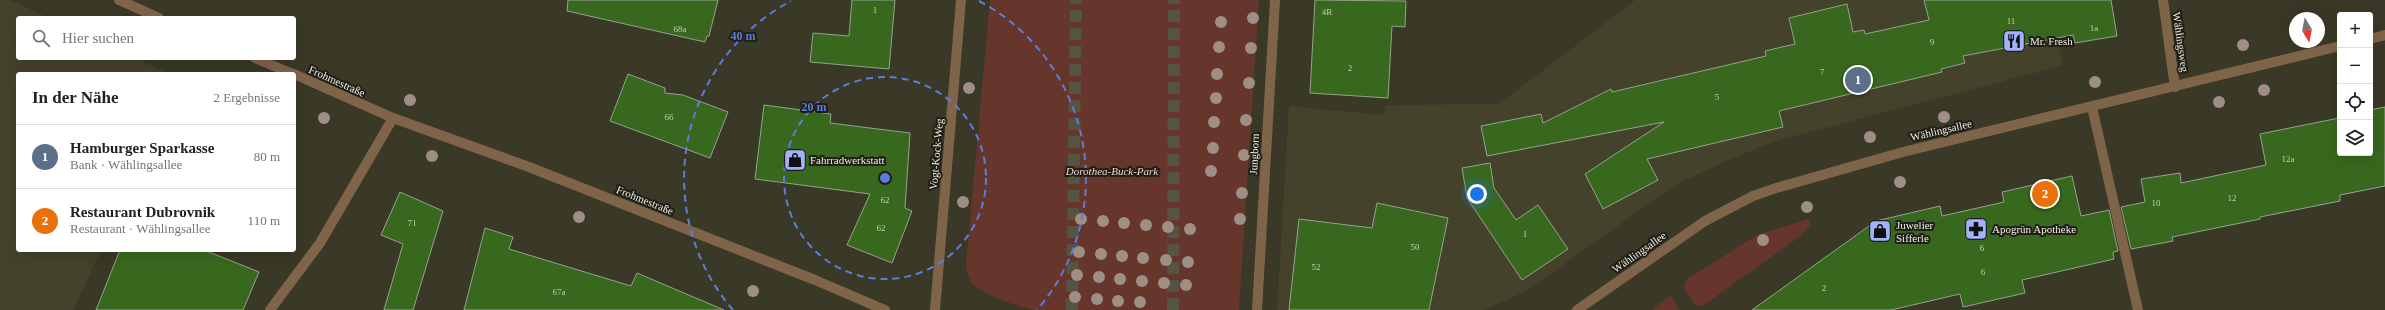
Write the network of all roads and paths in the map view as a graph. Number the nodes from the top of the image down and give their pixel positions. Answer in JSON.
{"nodes":[{"id":1,"x":119,"y":0,"type":"edge"},
{"id":2,"x":961,"y":0,"type":"edge"},
{"id":3,"x":1275,"y":0,"type":"edge"},
{"id":4,"x":2163,"y":0,"type":"edge"},
{"id":5,"x":155,"y":16,"type":"edge"},
{"id":6,"x":2385,"y":35,"type":"edge"},
{"id":7,"x":2373,"y":38,"type":"edge"},
{"id":8,"x":2337,"y":47,"type":"edge"},
{"id":9,"x":260,"y":60,"type":"edge"},
{"id":10,"x":288,"y":72,"type":"edge"},
{"id":11,"x":296,"y":75,"type":"edge"},
{"id":12,"x":2175,"y":87,"type":"junction"},
{"id":13,"x":2092,"y":107,"type":"junction"},
{"id":14,"x":393,"y":118,"type":"junction"},
{"id":15,"x":270,"y":310,"type":"edge"},
{"id":16,"x":885,"y":310,"type":"edge"},
{"id":17,"x":935,"y":310,"type":"edge"},
{"id":18,"x":1257,"y":310,"type":"edge"},
{"id":19,"x":1577,"y":310,"type":"edge"},
{"id":20,"x":2138,"y":310,"type":"edge"}],
"edges":[{"from":1,"to":5,"type":"street"},
{"from":2,"to":17,"type":"street","name":"Vogt-Kock-Weg"},
{"from":3,"to":18,"type":"street","name":"Jungborn"},
{"from":4,"to":12,"type":"street","name":"Wählingsweg"},
{"from":6,"to":7,"type":"street"},
{"from":8,"to":12,"type":"street","name":"Wählingsallee"},
{"from":9,"to":10,"type":"street","name":"Frohmestraße"},
{"from":11,"to":14,"type":"street","name":"Frohmestraße"},
{"from":12,"to":13,"type":"street","name":"Wählingsallee"},
{"from":13,"to":19,"type":"street","name":"Wählingsallee"},
{"from":13,"to":20,"type":"street"},
{"from":14,"to":15,"type":"street"},
{"from":14,"to":16,"type":"street","name":"Frohmestraße"}]}
